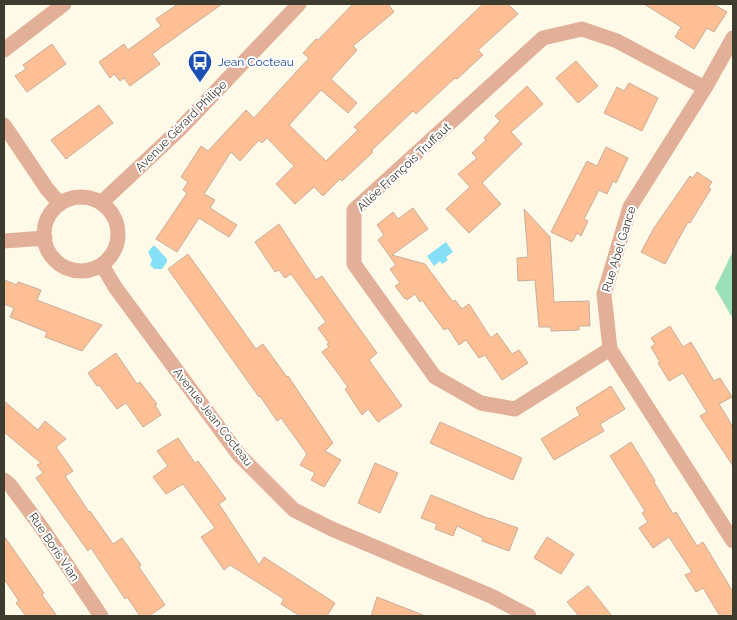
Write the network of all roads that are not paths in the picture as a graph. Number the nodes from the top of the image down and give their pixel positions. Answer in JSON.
{"nodes":[{"id":1,"x":64,"y":4,"type":"edge"},
{"id":2,"x":299,"y":4,"type":"edge"},
{"id":3,"x":733,"y":38,"type":"edge"},
{"id":4,"x":4,"y":50,"type":"edge"},
{"id":5,"x":705,"y":88,"type":"junction"},
{"id":6,"x":4,"y":125,"type":"edge"},
{"id":7,"x":101,"y":203,"type":"junction"},
{"id":8,"x":60,"y":204,"type":"junction"},
{"id":9,"x":44,"y":238,"type":"junction"},
{"id":10,"x":4,"y":241,"type":"edge"},
{"id":11,"x":102,"y":264,"type":"junction"},
{"id":12,"x":610,"y":349,"type":"junction"},
{"id":13,"x":4,"y":480,"type":"edge"},
{"id":14,"x":733,"y":541,"type":"edge"},
{"id":15,"x":491,"y":596,"type":"junction"},
{"id":16,"x":101,"y":616,"type":"edge"},
{"id":17,"x":511,"y":616,"type":"edge"},
{"id":18,"x":530,"y":616,"type":"edge"}],
"edges":[{"from":1,"to":4,"type":"street"},
{"from":2,"to":7,"type":"street","name":"Avenue Gérard Philipe"},
{"from":3,"to":5,"type":"street","name":"Rue Abel Gance"},
{"from":5,"to":12,"type":"street","name":"Rue Abel Gance"},
{"from":5,"to":12,"type":"street","name":"Allée François Truffaut"},
{"from":6,"to":8,"type":"street"},
{"from":7,"to":8,"type":"street"},
{"from":7,"to":11,"type":"street"},
{"from":8,"to":9,"type":"street"},
{"from":9,"to":10,"type":"street"},
{"from":9,"to":11,"type":"street"},
{"from":11,"to":15,"type":"street","name":"Avenue Jean Cocteau"},
{"from":12,"to":14,"type":"street","name":"Rue Abel Gance"},
{"from":13,"to":16,"type":"street","name":"Rue Boris Vian"},
{"from":15,"to":17,"type":"street","name":"Avenue Jean Cocteau"},
{"from":15,"to":18,"type":"street","name":"Avenue Jean Cocteau"}]}
